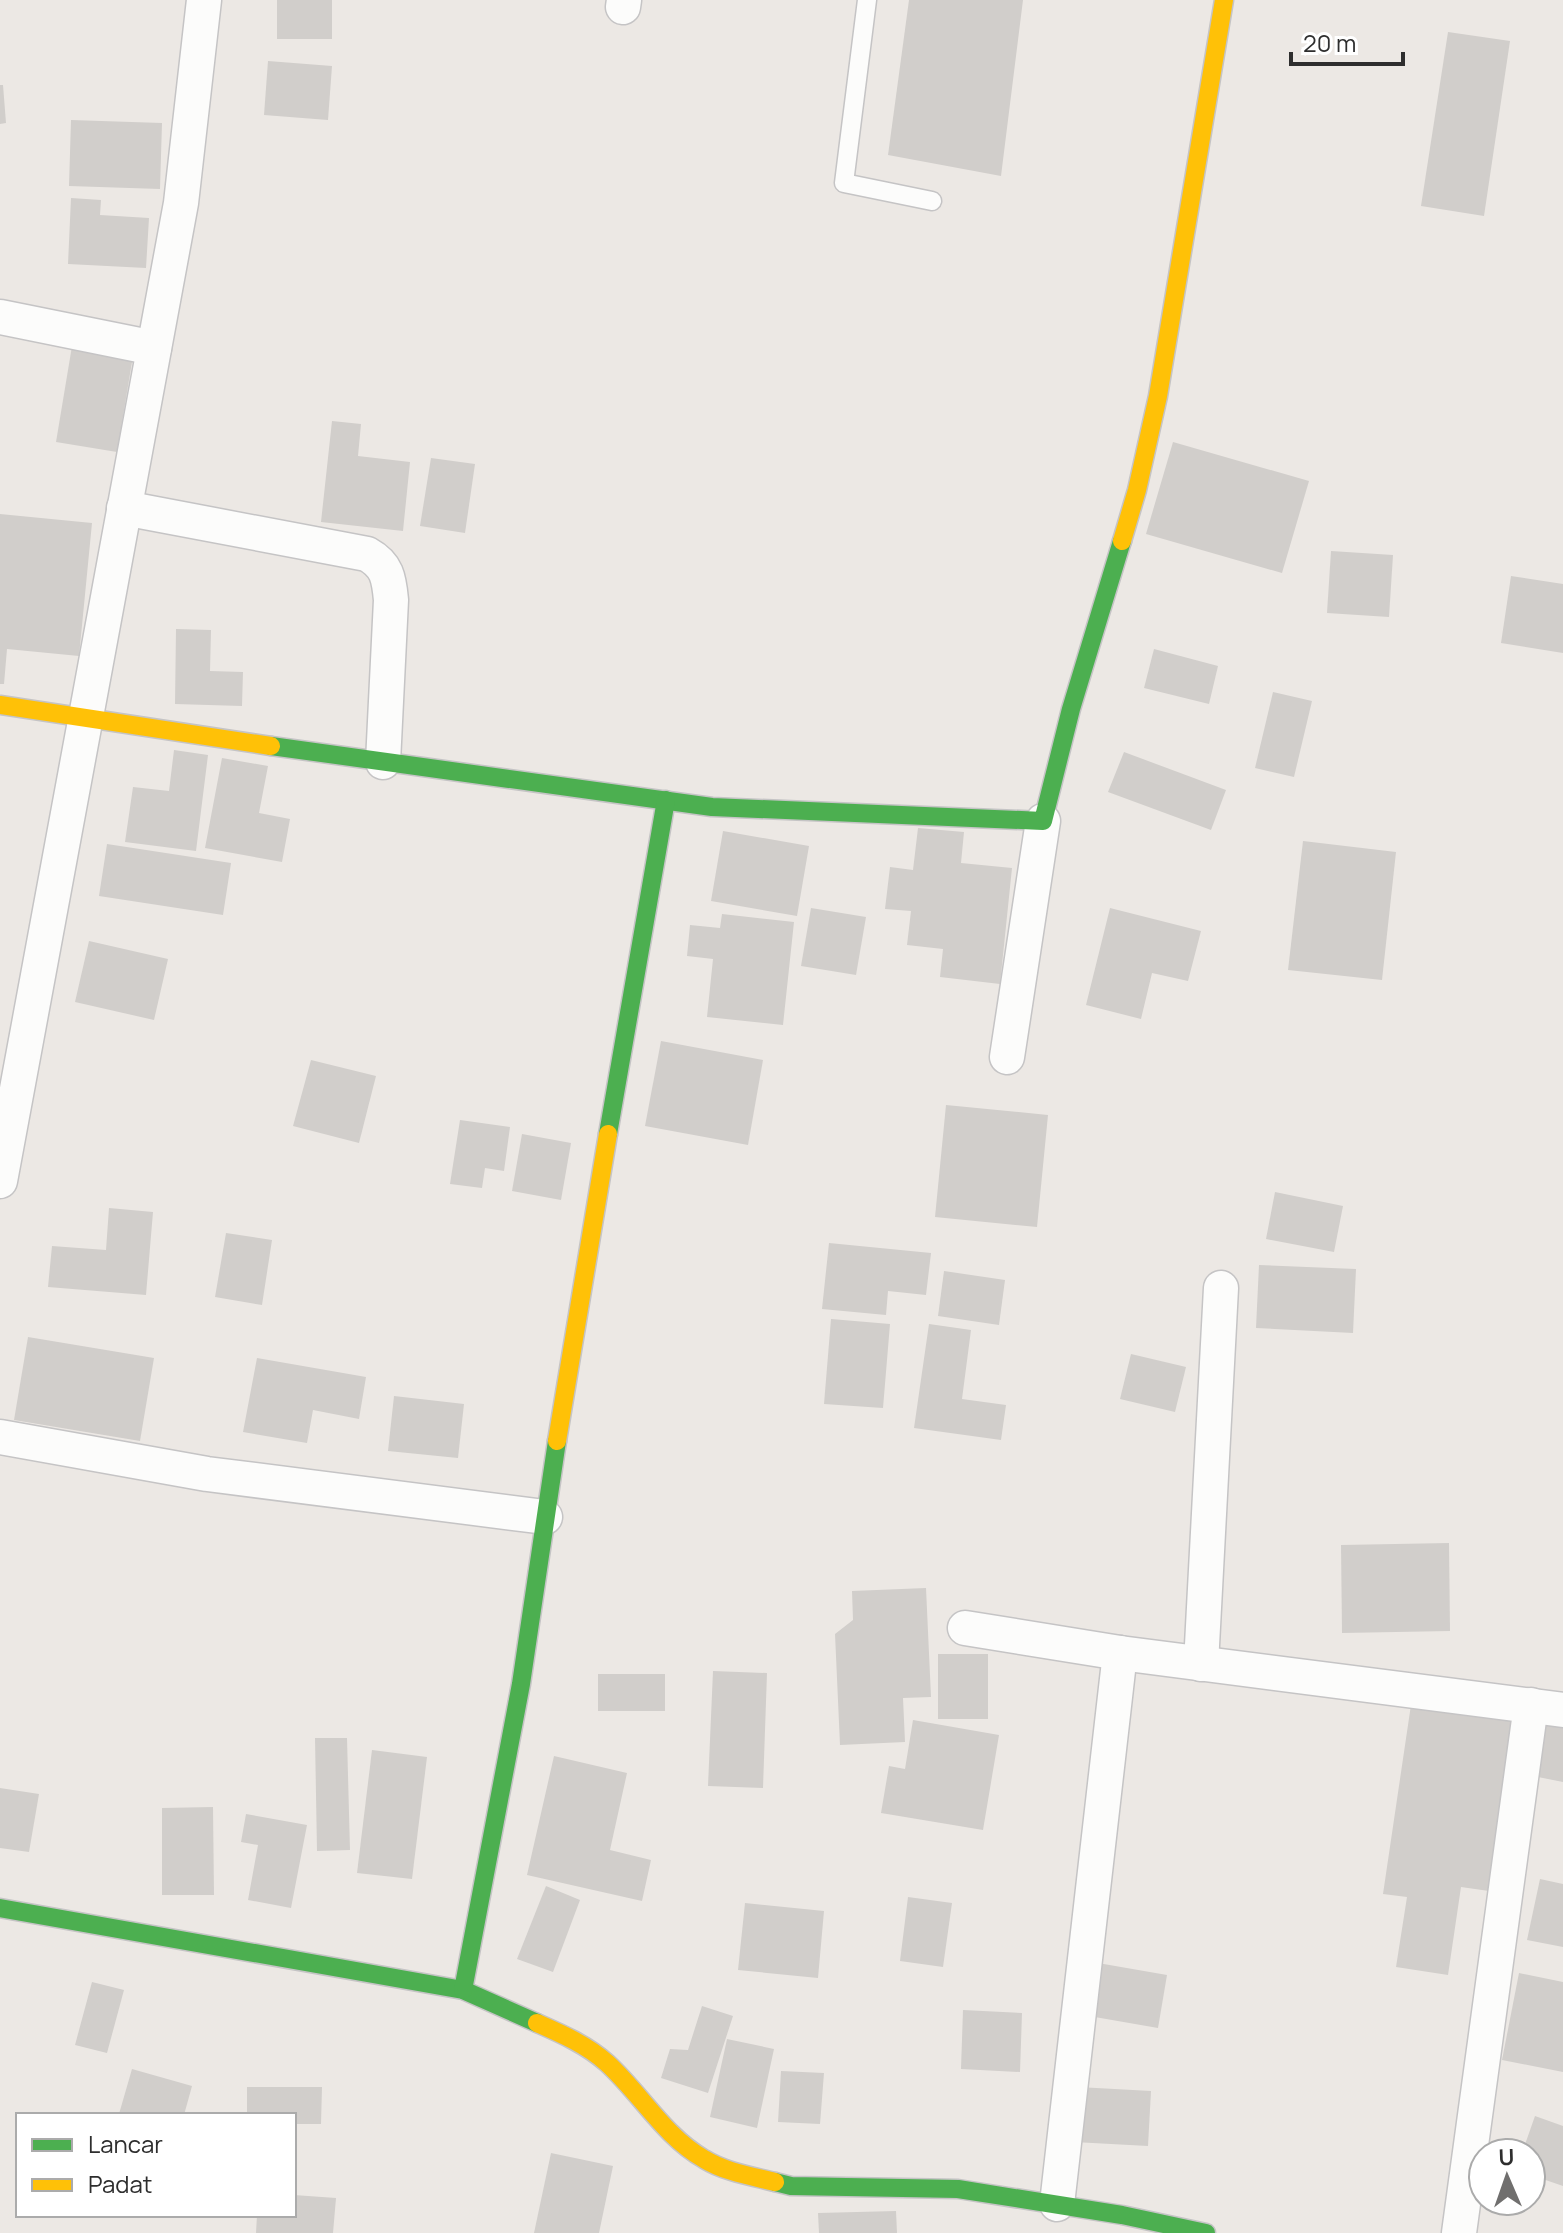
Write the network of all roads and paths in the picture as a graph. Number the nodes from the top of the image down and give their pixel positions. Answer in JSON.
{"nodes":[{"id":1,"x":204,"y":0,"type":"edge"},
{"id":2,"x":867,"y":0,"type":"edge"},
{"id":3,"x":1224,"y":0,"type":"edge"},
{"id":4,"x":932,"y":201,"type":"dead end"},
{"id":5,"x":0,"y":317,"type":"edge"},
{"id":6,"x":154,"y":348,"type":"junction"},
{"id":7,"x":124,"y":508,"type":"junction"},
{"id":8,"x":0,"y":705,"type":"edge"},
{"id":9,"x":86,"y":719,"type":"junction"},
{"id":10,"x":383,"y":762,"type":"junction"},
{"id":11,"x":666,"y":800,"type":"junction"},
{"id":12,"x":1043,"y":821,"type":"junction"},
{"id":13,"x":1007,"y":1057,"type":"dead end"},
{"id":14,"x":0,"y":1181,"type":"edge"},
{"id":15,"x":1221,"y":1288,"type":"dead end"},
{"id":16,"x":0,"y":1437,"type":"edge"},
{"id":17,"x":545,"y":1517,"type":"junction"},
{"id":18,"x":965,"y":1628,"type":"dead end"},
{"id":19,"x":1120,"y":1653,"type":"junction"},
{"id":20,"x":1201,"y":1664,"type":"junction"},
{"id":21,"x":1547,"y":1708,"type":"edge"},
{"id":22,"x":0,"y":1908,"type":"edge"},
{"id":23,"x":463,"y":1990,"type":"junction"},
{"id":24,"x":1057,"y":2204,"type":"junction"},
{"id":25,"x":1120,"y":2224,"type":"edge"},
{"id":26,"x":1206,"y":2233,"type":"edge"},
{"id":27,"x":1459,"y":2233,"type":"edge"}],
"edges":[{"from":1,"to":6,"type":"street"},
{"from":2,"to":4,"type":"lane"},
{"from":3,"to":12,"type":"street"},
{"from":5,"to":6,"type":"street"},
{"from":6,"to":7,"type":"street"},
{"from":7,"to":9,"type":"street"},
{"from":7,"to":10,"type":"street"},
{"from":8,"to":9,"type":"street"},
{"from":9,"to":10,"type":"street"},
{"from":9,"to":14,"type":"street"},
{"from":10,"to":11,"type":"street"},
{"from":11,"to":12,"type":"street"},
{"from":11,"to":17,"type":"street"},
{"from":12,"to":13,"type":"street"},
{"from":15,"to":20,"type":"street"},
{"from":16,"to":17,"type":"street"},
{"from":17,"to":23,"type":"street"},
{"from":18,"to":19,"type":"street"},
{"from":19,"to":20,"type":"street"},
{"from":19,"to":24,"type":"street"},
{"from":20,"to":21,"type":"street"},
{"from":21,"to":27,"type":"street"},
{"from":22,"to":23,"type":"street"},
{"from":23,"to":24,"type":"street"},
{"from":24,"to":25,"type":"street"},
{"from":25,"to":26,"type":"street"}]}
